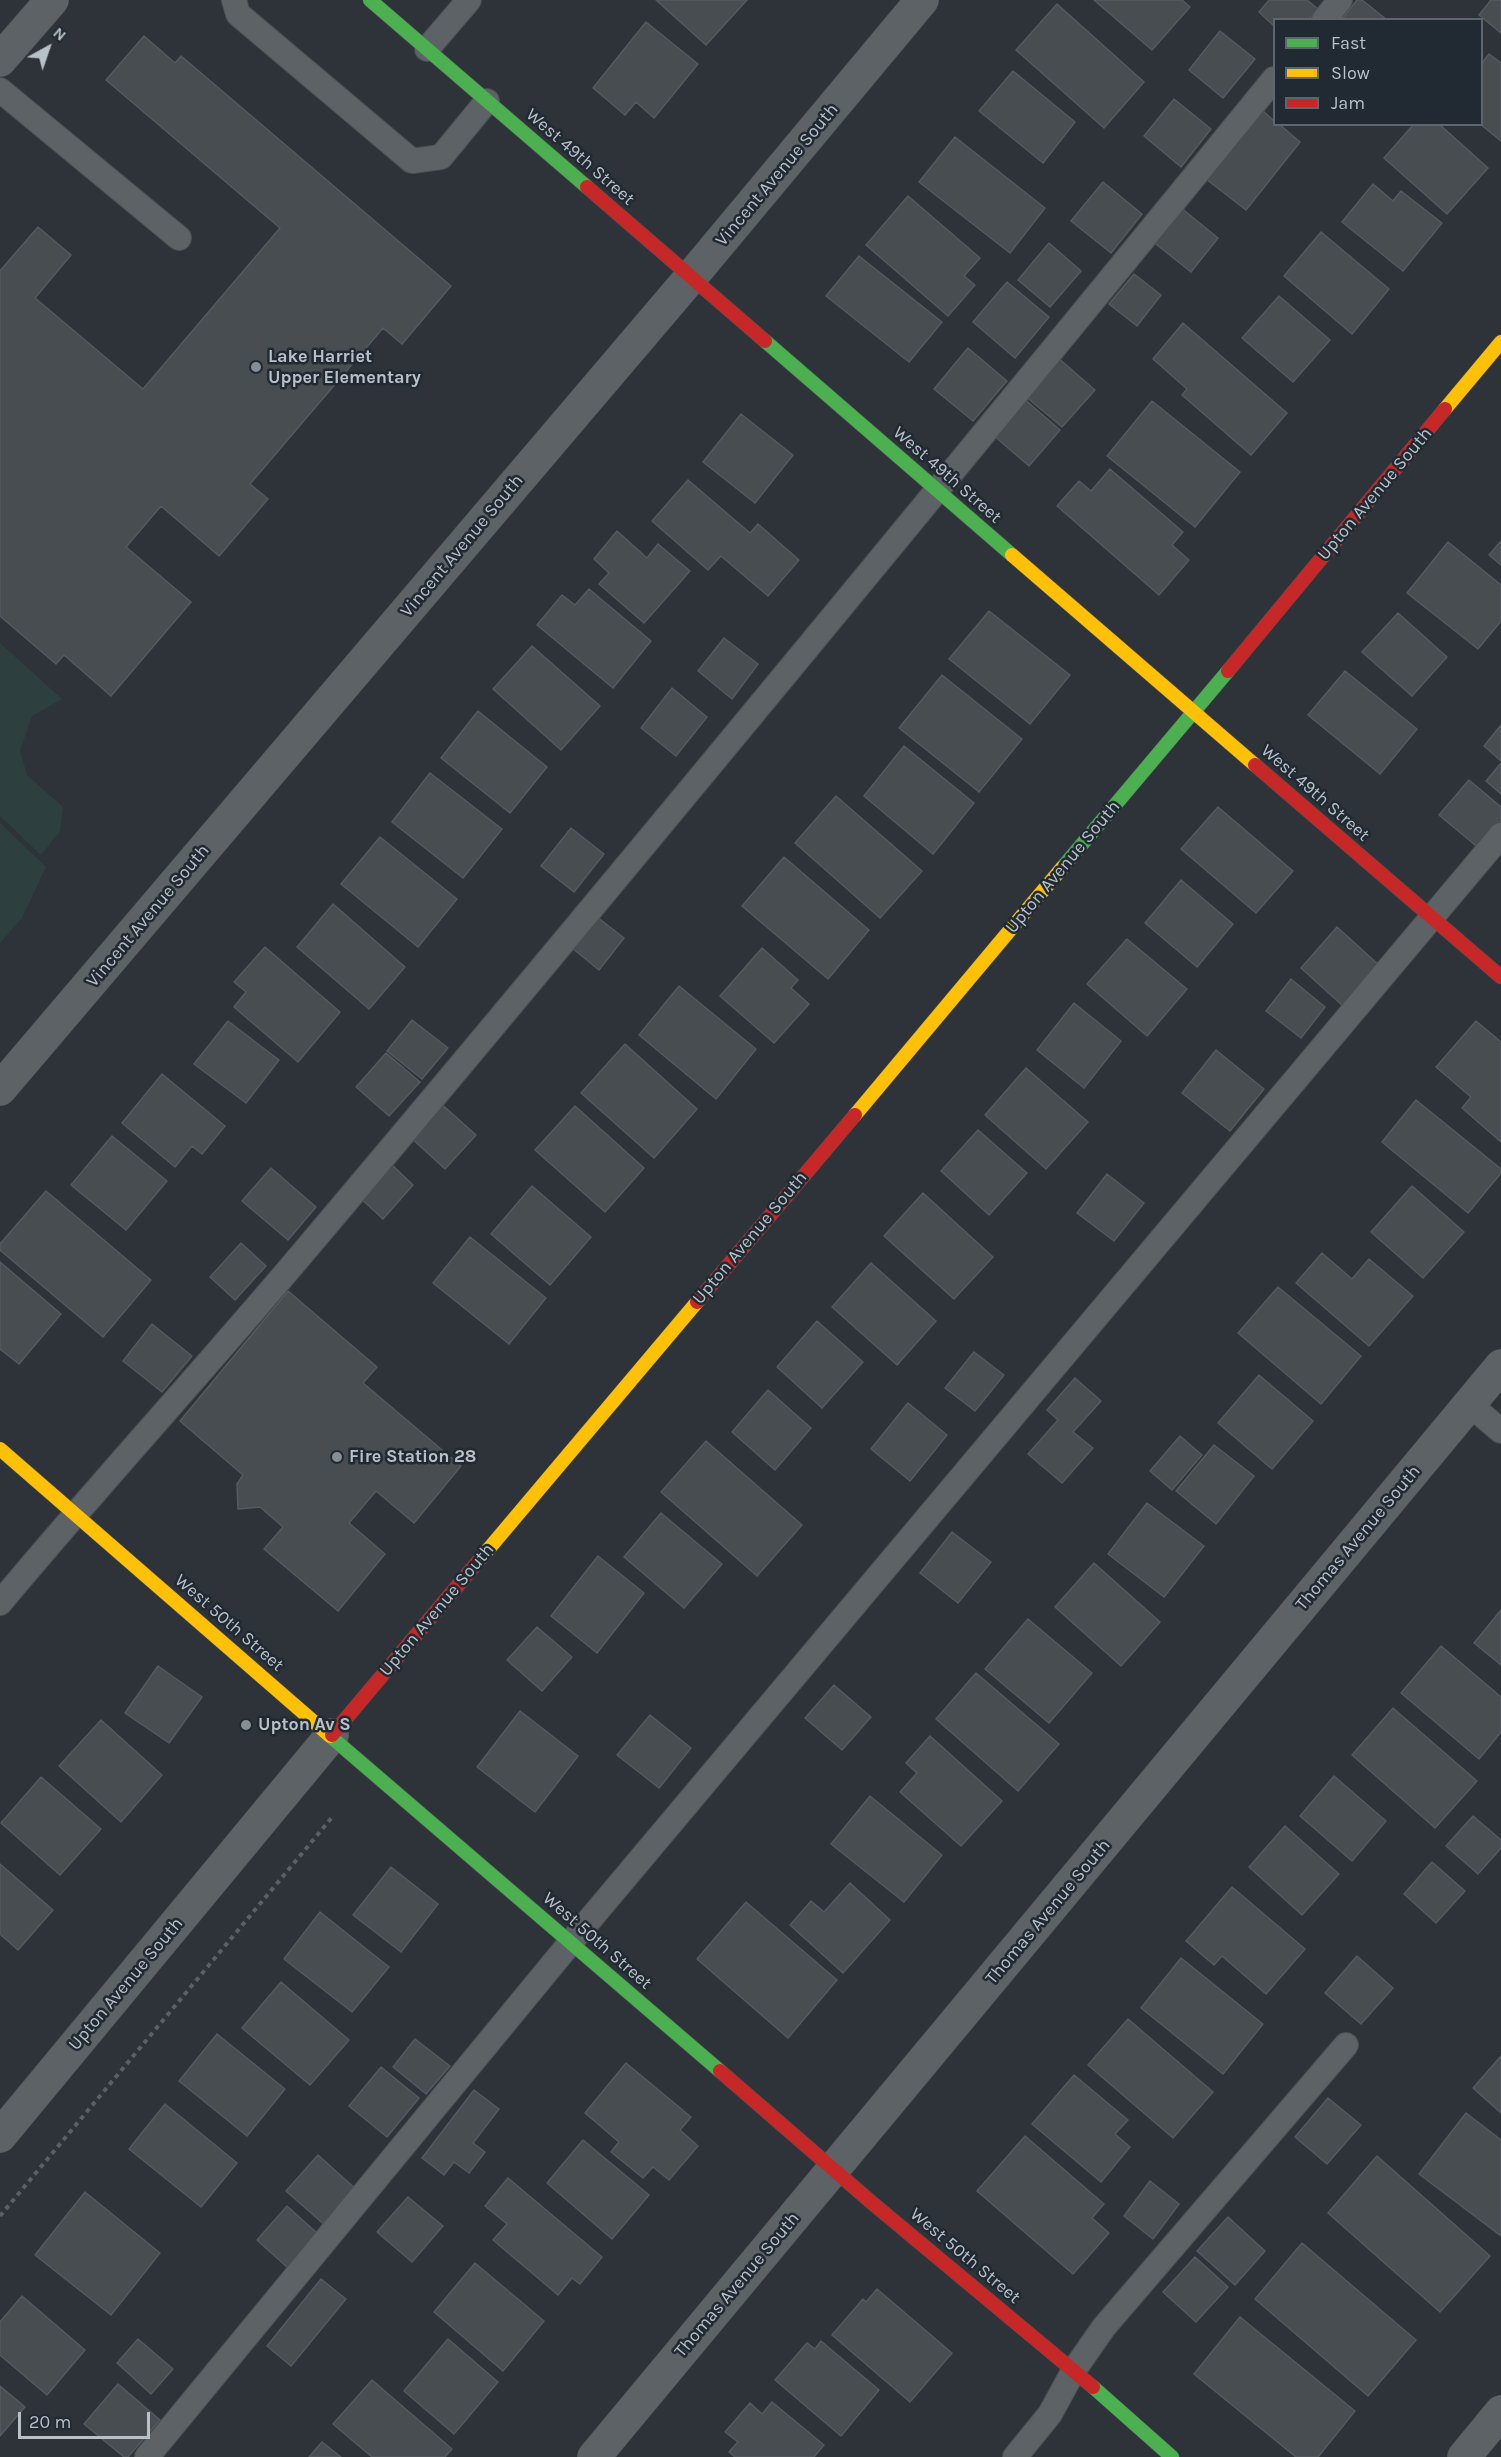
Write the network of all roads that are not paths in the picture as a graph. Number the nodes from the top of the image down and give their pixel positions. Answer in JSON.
{"nodes":[{"id":1,"x":51,"y":0,"type":"edge"},
{"id":2,"x":234,"y":0,"type":"edge"},
{"id":3,"x":370,"y":0,"type":"edge"},
{"id":4,"x":469,"y":0,"type":"edge"},
{"id":5,"x":922,"y":0,"type":"edge"},
{"id":6,"x":1340,"y":0,"type":"edge"},
{"id":7,"x":1326,"y":18,"type":"edge"},
{"id":8,"x":428,"y":49,"type":"junction"},
{"id":9,"x":0,"y":60,"type":"edge"},
{"id":10,"x":1273,"y":81,"type":"edge"},
{"id":11,"x":0,"y":90,"type":"edge"},
{"id":12,"x":487,"y":101,"type":"junction"},
{"id":13,"x":179,"y":238,"type":"dead end"},
{"id":14,"x":691,"y":277,"type":"junction"},
{"id":15,"x":1501,"y":342,"type":"edge"},
{"id":16,"x":937,"y":491,"type":"junction"},
{"id":17,"x":1194,"y":712,"type":"junction"},
{"id":18,"x":1501,"y":836,"type":"edge"},
{"id":19,"x":1432,"y":918,"type":"junction"},
{"id":20,"x":1501,"y":977,"type":"edge"},
{"id":21,"x":0,"y":1089,"type":"edge"},
{"id":22,"x":1501,"y":1366,"type":"edge"},
{"id":23,"x":1469,"y":1404,"type":"junction"},
{"id":24,"x":1501,"y":1431,"type":"edge"},
{"id":25,"x":0,"y":1449,"type":"edge"},
{"id":26,"x":74,"y":1515,"type":"junction"},
{"id":27,"x":0,"y":1603,"type":"edge"},
{"id":28,"x":332,"y":1735,"type":"junction"},
{"id":29,"x":571,"y":1942,"type":"junction"},
{"id":30,"x":1346,"y":2045,"type":"dead end"},
{"id":31,"x":0,"y":2136,"type":"edge"},
{"id":32,"x":834,"y":2168,"type":"junction"},
{"id":33,"x":1074,"y":2370,"type":"junction"},
{"id":34,"x":1501,"y":2412,"type":"edge"},
{"id":35,"x":147,"y":2457,"type":"edge"},
{"id":36,"x":594,"y":2457,"type":"edge"},
{"id":37,"x":1015,"y":2457,"type":"edge"},
{"id":38,"x":1172,"y":2457,"type":"edge"},
{"id":39,"x":1464,"y":2457,"type":"edge"}],
"edges":[{"from":1,"to":9,"type":"street"},
{"from":2,"to":12,"type":"lane"},
{"from":3,"to":8,"type":"street","name":"West 49th Street"},
{"from":4,"to":8,"type":"lane"},
{"from":5,"to":14,"type":"street","name":"Vincent Avenue South"},
{"from":6,"to":7,"type":"lane"},
{"from":8,"to":12,"type":"street","name":"West 49th Street"},
{"from":10,"to":16,"type":"lane"},
{"from":11,"to":13,"type":"lane"},
{"from":12,"to":14,"type":"street","name":"West 49th Street"},
{"from":14,"to":16,"type":"street","name":"West 49th Street"},
{"from":14,"to":21,"type":"street","name":"Vincent Avenue South"},
{"from":15,"to":17,"type":"street","name":"Upton Avenue South"},
{"from":16,"to":17,"type":"street","name":"West 49th Street"},
{"from":16,"to":26,"type":"lane"},
{"from":17,"to":19,"type":"street","name":"West 49th Street"},
{"from":17,"to":28,"type":"street","name":"Upton Avenue South"},
{"from":18,"to":19,"type":"lane"},
{"from":19,"to":20,"type":"street","name":"West 49th Street"},
{"from":19,"to":29,"type":"lane"},
{"from":22,"to":23,"type":"street","name":"Thomas Avenue South"},
{"from":23,"to":24,"type":"lane"},
{"from":23,"to":32,"type":"street","name":"Thomas Avenue South"},
{"from":25,"to":26,"type":"street","name":"West 50th Street"},
{"from":26,"to":27,"type":"lane"},
{"from":26,"to":28,"type":"street","name":"West 50th Street"},
{"from":28,"to":29,"type":"street","name":"West 50th Street"},
{"from":28,"to":31,"type":"street","name":"Upton Avenue South"},
{"from":29,"to":32,"type":"street","name":"West 50th Street"},
{"from":29,"to":35,"type":"lane"},
{"from":30,"to":33,"type":"lane"},
{"from":32,"to":33,"type":"street","name":"West 50th Street"},
{"from":32,"to":36,"type":"street","name":"Thomas Avenue South"},
{"from":33,"to":37,"type":"lane"},
{"from":33,"to":38,"type":"street","name":"West 50th Street"},
{"from":34,"to":39,"type":"street"}]}
